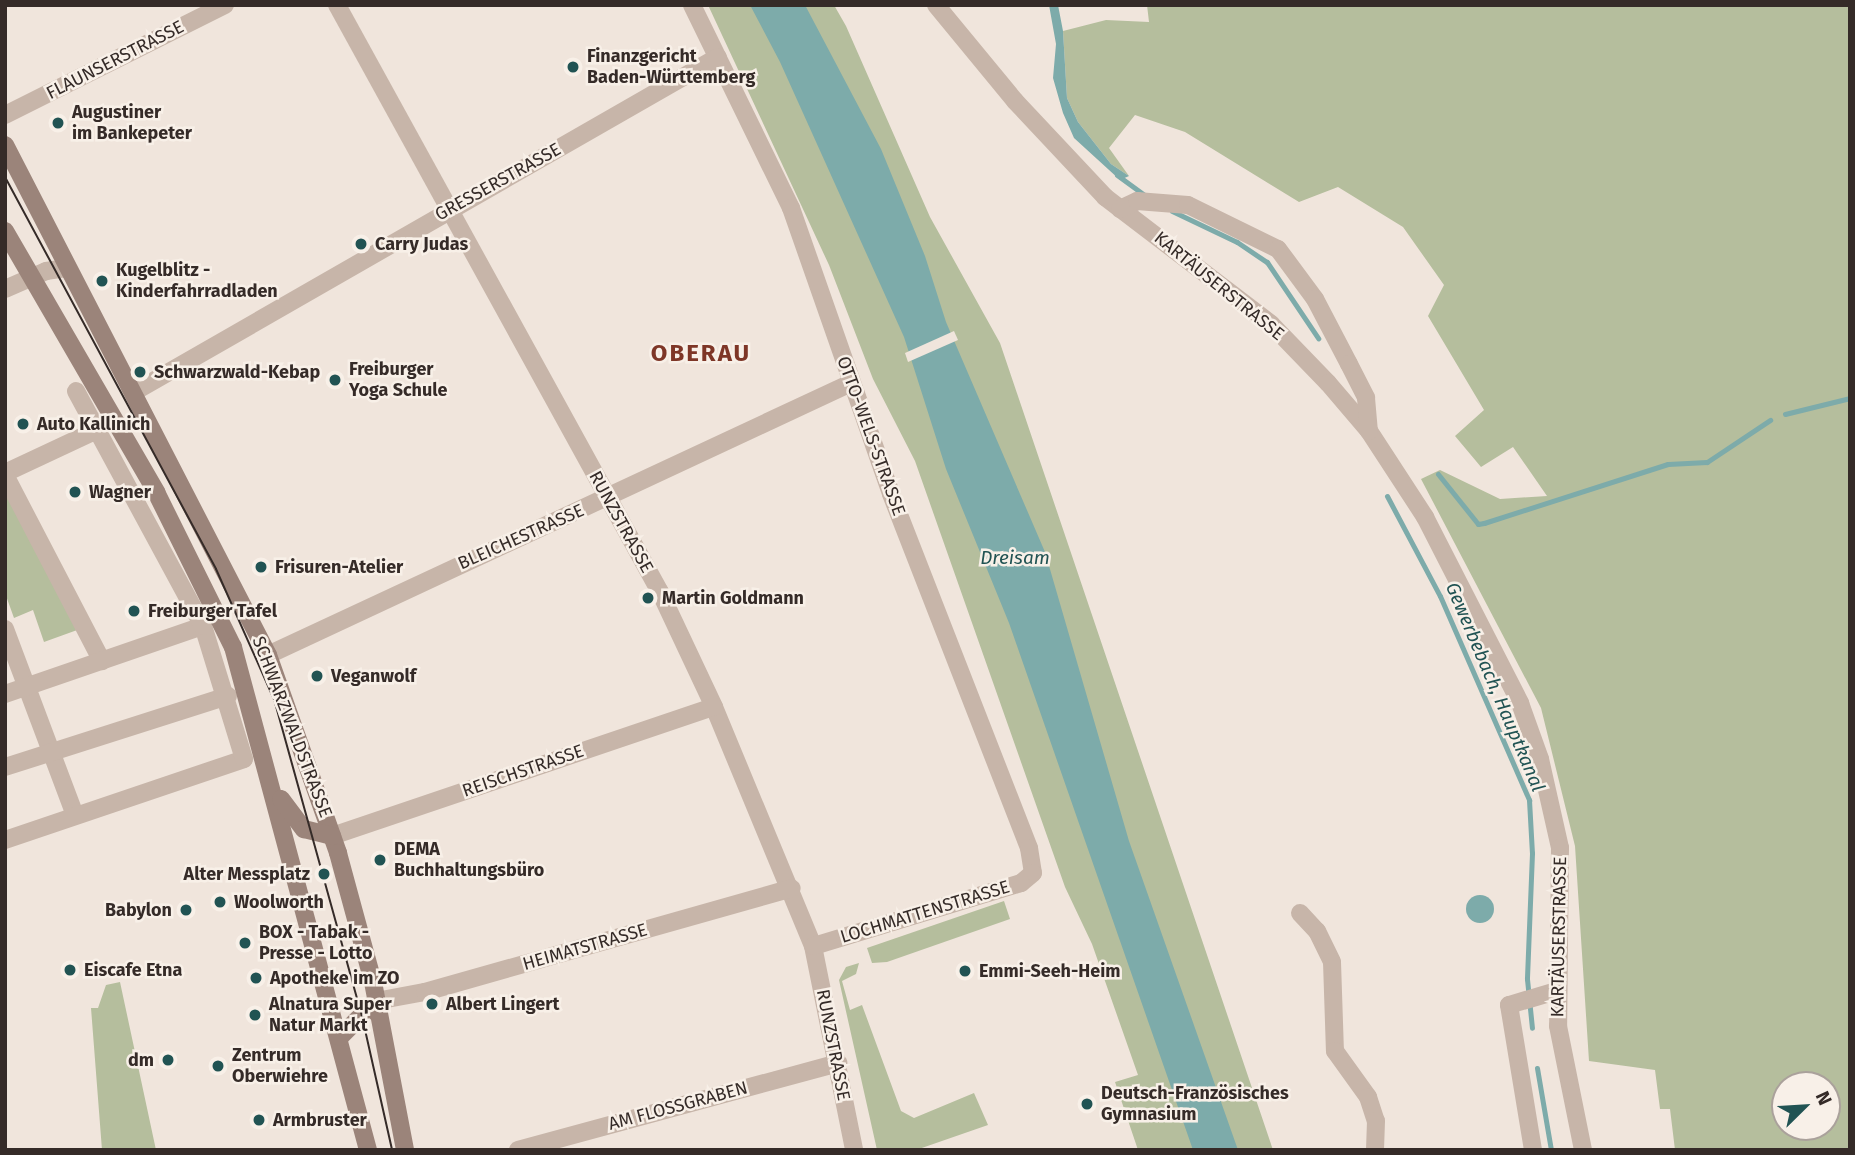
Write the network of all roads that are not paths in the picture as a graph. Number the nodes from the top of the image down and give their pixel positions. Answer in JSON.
{"nodes":[{"id":1,"x":225,"y":5,"type":"edge"},
{"id":2,"x":337,"y":5,"type":"edge"},
{"id":3,"x":692,"y":5,"type":"edge"},
{"id":4,"x":936,"y":5,"type":"edge"},
{"id":5,"x":718,"y":57,"type":"junction"},
{"id":6,"x":5,"y":115,"type":"edge"},
{"id":7,"x":5,"y":145,"type":"edge"},
{"id":8,"x":1120,"y":209,"type":"junction"},
{"id":9,"x":447,"y":210,"type":"junction"},
{"id":10,"x":5,"y":231,"type":"edge"},
{"id":11,"x":68,"y":268,"type":"junction"},
{"id":12,"x":31,"y":277,"type":"junction"},
{"id":13,"x":5,"y":289,"type":"edge"},
{"id":14,"x":851,"y":383,"type":"junction"},
{"id":15,"x":76,"y":391,"type":"dead end"},
{"id":16,"x":134,"y":392,"type":"junction"},
{"id":17,"x":97,"y":430,"type":"junction"},
{"id":18,"x":1369,"y":431,"type":"junction"},
{"id":19,"x":5,"y":474,"type":"edge"},
{"id":20,"x":608,"y":498,"type":"junction"},
{"id":21,"x":203,"y":626,"type":"junction"},
{"id":22,"x":5,"y":629,"type":"edge"},
{"id":23,"x":268,"y":655,"type":"junction"},
{"id":24,"x":102,"y":661,"type":"junction"},
{"id":25,"x":26,"y":687,"type":"junction"},
{"id":26,"x":5,"y":694,"type":"edge"},
{"id":27,"x":228,"y":696,"type":"junction"},
{"id":28,"x":714,"y":707,"type":"junction"},
{"id":29,"x":50,"y":753,"type":"junction"},
{"id":30,"x":5,"y":767,"type":"edge"},
{"id":31,"x":270,"y":781,"type":"junction"},
{"id":32,"x":75,"y":815,"type":"junction"},
{"id":33,"x":332,"y":836,"type":"junction"},
{"id":34,"x":5,"y":841,"type":"edge"},
{"id":35,"x":1033,"y":873,"type":"joint"},
{"id":36,"x":792,"y":888,"type":"junction"},
{"id":37,"x":1300,"y":913,"type":"dead end"},
{"id":38,"x":813,"y":946,"type":"junction"},
{"id":39,"x":1550,"y":992,"type":"junction"},
{"id":40,"x":376,"y":1001,"type":"junction"},
{"id":41,"x":340,"y":1037,"type":"junction"},
{"id":42,"x":838,"y":1063,"type":"junction"},
{"id":43,"x":368,"y":1150,"type":"edge"},
{"id":44,"x":405,"y":1150,"type":"edge"},
{"id":45,"x":518,"y":1150,"type":"edge"},
{"id":46,"x":854,"y":1150,"type":"edge"},
{"id":47,"x":1375,"y":1150,"type":"edge"},
{"id":48,"x":1533,"y":1150,"type":"edge"},
{"id":49,"x":1583,"y":1150,"type":"edge"}],
"edges":[{"from":1,"to":6,"type":"street","name":"FLAUNSERSTRASSE"},
{"from":2,"to":9,"type":"street","name":"RUNZSTRASSE"},
{"from":3,"to":5,"type":"street","name":"OTTO-WELS-STRASSE"},
{"from":4,"to":8,"type":"street","name":"KARTÄUSERSTRASSE"},
{"from":5,"to":9,"type":"street","name":"GRESSERSTRASSE"},
{"from":5,"to":14,"type":"street","name":"OTTO-WELS-STRASSE"},
{"from":7,"to":11,"type":"main road","name":"SCHWARZWALDSTRASSE"},
{"from":8,"to":18,"type":"street","name":"KARTÄUSERSTRASSE"},
{"from":8,"to":18,"type":"street","name":"KARTÄUSERSTRASSE"},
{"from":9,"to":16,"type":"street","name":"GRESSERSTRASSE"},
{"from":9,"to":20,"type":"street","name":"RUNZSTRASSE"},
{"from":10,"to":12,"type":"main road","name":"SCHWARZWALDSTRASSE"},
{"from":11,"to":12,"type":"street"},
{"from":11,"to":16,"type":"main road","name":"SCHWARZWALDSTRASSE"},
{"from":12,"to":13,"type":"street"},
{"from":12,"to":31,"type":"main road","name":"SCHWARZWALDSTRASSE"},
{"from":14,"to":20,"type":"street","name":"BLEICHESTRASSE"},
{"from":14,"to":35,"type":"street","name":"OTTO-WELS-STRASSE"},
{"from":15,"to":17,"type":"street"},
{"from":16,"to":23,"type":"main road","name":"SCHWARZWALDSTRASSE"},
{"from":17,"to":19,"type":"street"},
{"from":17,"to":21,"type":"street"},
{"from":18,"to":39,"type":"street","name":"KARTÄUSERSTRASSE"},
{"from":19,"to":24,"type":"street"},
{"from":20,"to":23,"type":"street","name":"BLEICHESTRASSE"},
{"from":20,"to":28,"type":"street","name":"RUNZSTRASSE"},
{"from":21,"to":24,"type":"street"},
{"from":21,"to":27,"type":"street"},
{"from":22,"to":25,"type":"street"},
{"from":23,"to":33,"type":"main road","name":"SCHWARZWALDSTRASSE"},
{"from":24,"to":25,"type":"street"},
{"from":25,"to":26,"type":"street"},
{"from":25,"to":29,"type":"street"},
{"from":27,"to":29,"type":"street"},
{"from":27,"to":32,"type":"street"},
{"from":28,"to":33,"type":"street","name":"REISCHSTRASSE"},
{"from":28,"to":36,"type":"street","name":"RUNZSTRASSE"},
{"from":29,"to":30,"type":"street"},
{"from":29,"to":32,"type":"street"},
{"from":31,"to":33,"type":"main road"},
{"from":31,"to":41,"type":"main road","name":"SCHWARZWALDSTRASSE"},
{"from":32,"to":34,"type":"street"},
{"from":33,"to":40,"type":"main road","name":"SCHWARZWALDSTRASSE"},
{"from":35,"to":38,"type":"street","name":"LOCHMATTENSTRASSE"},
{"from":36,"to":38,"type":"street","name":"RUNZSTRASSE"},
{"from":36,"to":40,"type":"street","name":"HEIMATSTRASSE"},
{"from":37,"to":47,"type":"street"},
{"from":38,"to":42,"type":"street","name":"RUNZSTRASSE"},
{"from":39,"to":48,"type":"street"},
{"from":39,"to":49,"type":"street","name":"KARTÄUSERSTRASSE"},
{"from":40,"to":41,"type":"main road"},
{"from":40,"to":44,"type":"main road","name":"SCHWARZWALDSTRASSE"},
{"from":41,"to":43,"type":"main road","name":"SCHWARZWALDSTRASSE"},
{"from":42,"to":45,"type":"street","name":"AM FLOSSGRABEN"},
{"from":42,"to":46,"type":"street","name":"RUNZSTRASSE"}]}
